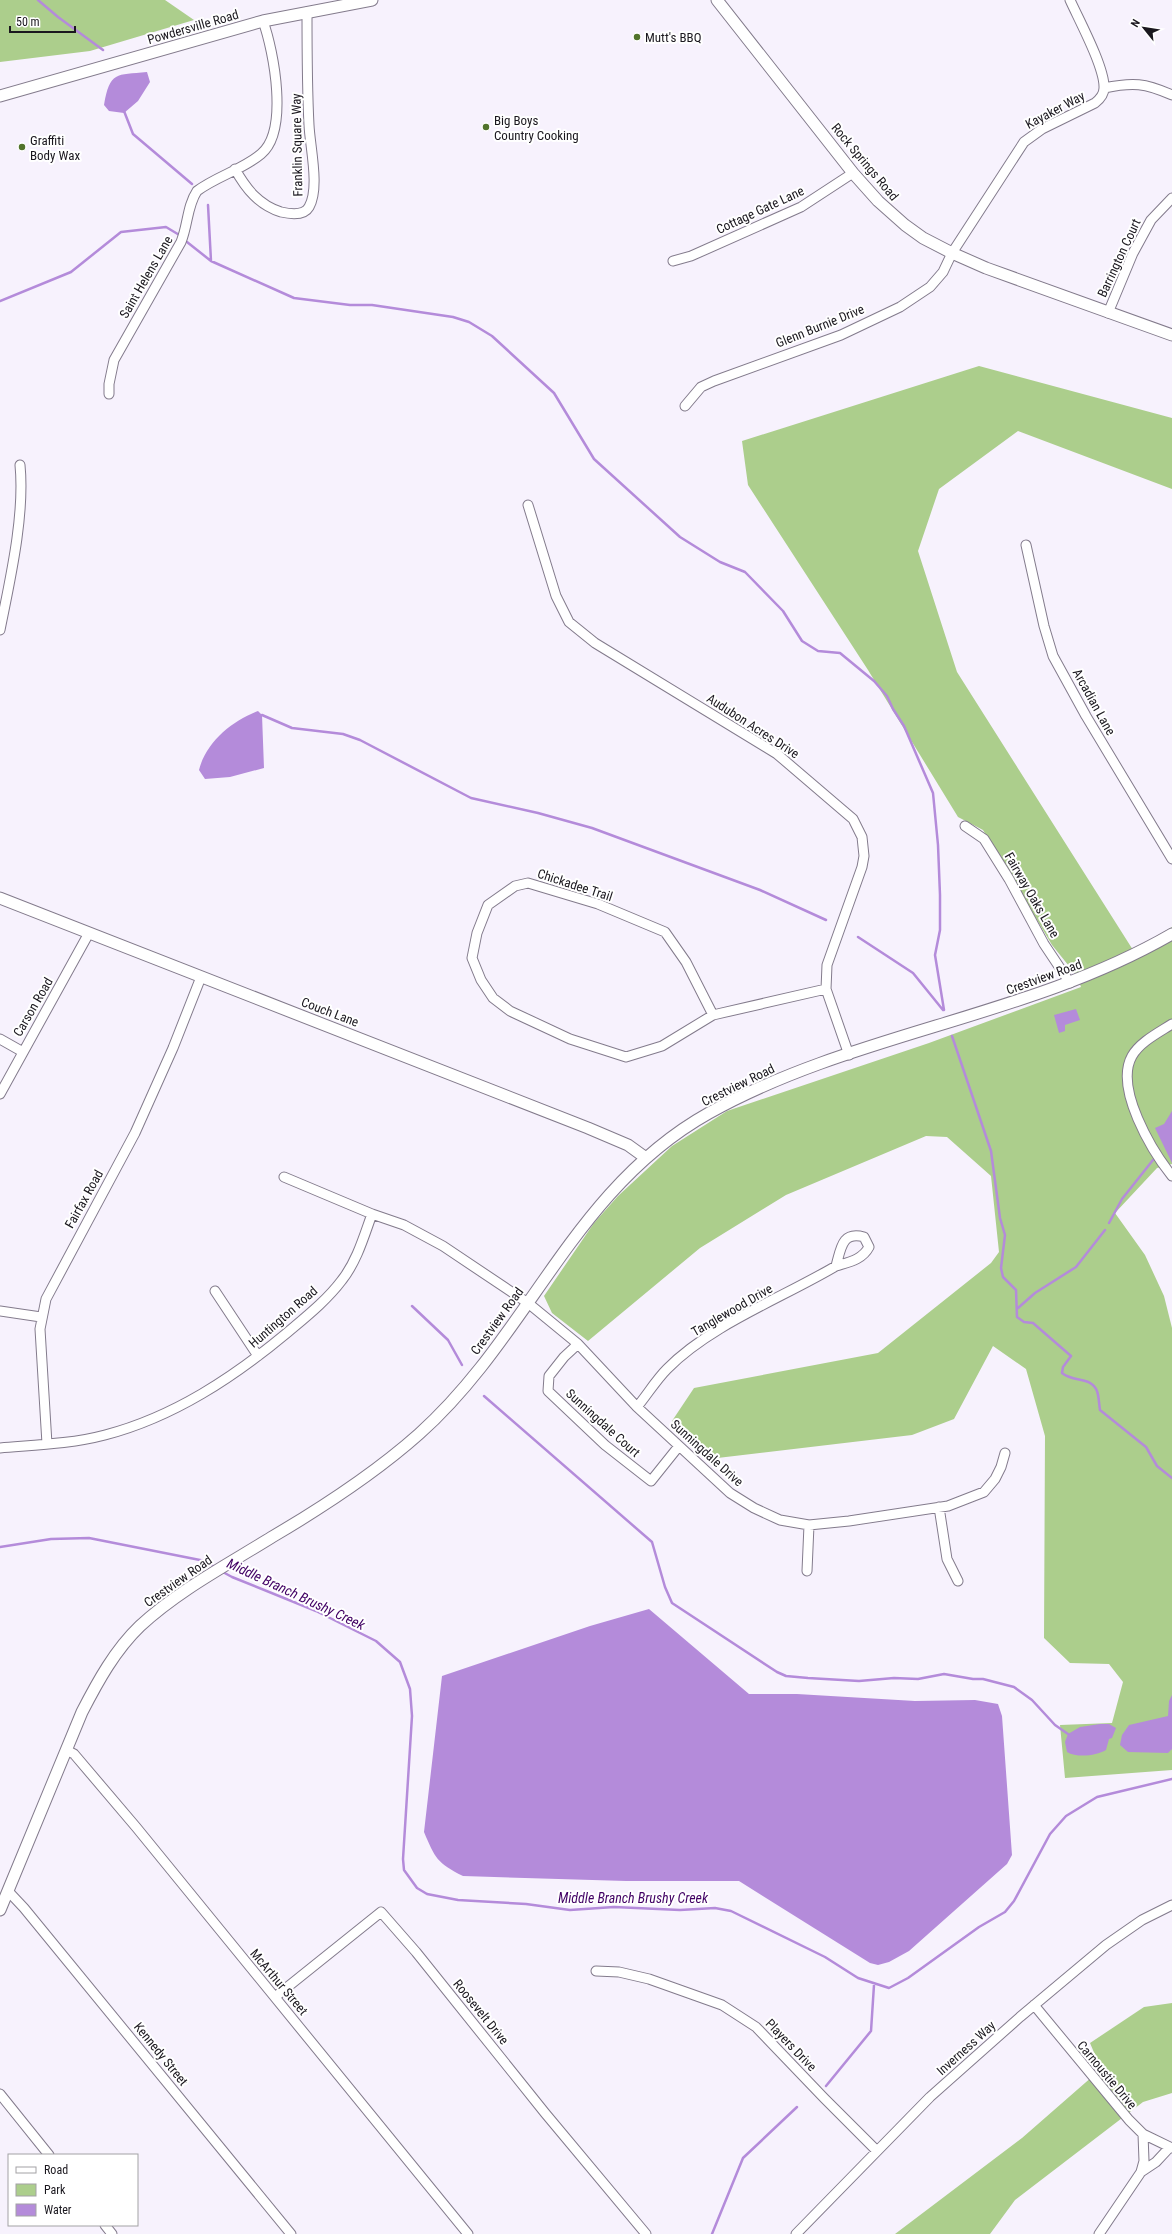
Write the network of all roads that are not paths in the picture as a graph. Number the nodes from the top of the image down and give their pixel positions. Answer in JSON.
{"nodes":[{"id":1,"x":372,"y":0,"type":"edge"},
{"id":2,"x":717,"y":0,"type":"edge"},
{"id":3,"x":1070,"y":0,"type":"edge"},
{"id":4,"x":307,"y":12,"type":"junction"},
{"id":5,"x":263,"y":22,"type":"junction"},
{"id":6,"x":1104,"y":88,"type":"junction"},
{"id":7,"x":1172,"y":95,"type":"edge"},
{"id":8,"x":0,"y":96,"type":"edge"},
{"id":9,"x":235,"y":169,"type":"junction"},
{"id":10,"x":853,"y":173,"type":"junction"},
{"id":11,"x":1172,"y":198,"type":"edge"},
{"id":12,"x":952,"y":254,"type":"junction"},
{"id":13,"x":673,"y":261,"type":"dead end"},
{"id":14,"x":1108,"y":313,"type":"junction"},
{"id":15,"x":1172,"y":335,"type":"edge"},
{"id":16,"x":109,"y":394,"type":"dead end"},
{"id":17,"x":685,"y":406,"type":"dead end"},
{"id":18,"x":20,"y":465,"type":"dead end"},
{"id":19,"x":528,"y":505,"type":"dead end"},
{"id":20,"x":1026,"y":545,"type":"dead end"},
{"id":21,"x":0,"y":630,"type":"edge"},
{"id":22,"x":965,"y":826,"type":"dead end"},
{"id":23,"x":1172,"y":859,"type":"edge"},
{"id":24,"x":0,"y":898,"type":"edge"},
{"id":25,"x":89,"y":933,"type":"junction"},
{"id":26,"x":1172,"y":934,"type":"edge"},
{"id":27,"x":201,"y":977,"type":"junction"},
{"id":28,"x":1070,"y":983,"type":"junction"},
{"id":29,"x":826,"y":989,"type":"junction"},
{"id":30,"x":713,"y":1015,"type":"junction"},
{"id":31,"x":1172,"y":1024,"type":"edge"},
{"id":32,"x":0,"y":1039,"type":"edge"},
{"id":33,"x":22,"y":1052,"type":"junction"},
{"id":34,"x":849,"y":1055,"type":"junction"},
{"id":35,"x":0,"y":1094,"type":"edge"},
{"id":36,"x":646,"y":1158,"type":"junction"},
{"id":37,"x":1172,"y":1176,"type":"edge"},
{"id":38,"x":284,"y":1177,"type":"dead end"},
{"id":39,"x":372,"y":1214,"type":"junction"},
{"id":40,"x":836,"y":1266,"type":"dead end"},
{"id":41,"x":215,"y":1291,"type":"dead end"},
{"id":42,"x":528,"y":1303,"type":"junction"},
{"id":43,"x":0,"y":1311,"type":"edge"},
{"id":44,"x":41,"y":1317,"type":"junction"},
{"id":45,"x":578,"y":1344,"type":"junction"},
{"id":46,"x":258,"y":1356,"type":"junction"},
{"id":47,"x":637,"y":1407,"type":"junction"},
{"id":48,"x":47,"y":1444,"type":"junction"},
{"id":49,"x":679,"y":1446,"type":"junction"},
{"id":50,"x":0,"y":1448,"type":"edge"},
{"id":51,"x":1004,"y":1453,"type":"dead end"},
{"id":52,"x":939,"y":1507,"type":"junction"},
{"id":53,"x":810,"y":1525,"type":"junction"},
{"id":54,"x":807,"y":1571,"type":"dead end"},
{"id":55,"x":958,"y":1581,"type":"dead end"},
{"id":56,"x":66,"y":1750,"type":"junction"},
{"id":57,"x":8,"y":1892,"type":"junction"},
{"id":58,"x":1172,"y":1905,"type":"edge"},
{"id":59,"x":0,"y":1910,"type":"edge"},
{"id":60,"x":596,"y":1970,"type":"dead end"},
{"id":61,"x":275,"y":1997,"type":"junction"},
{"id":62,"x":1034,"y":2005,"type":"junction"},
{"id":63,"x":0,"y":2094,"type":"edge"},
{"id":64,"x":1143,"y":2134,"type":"junction"},
{"id":65,"x":1171,"y":2148,"type":"edge"},
{"id":66,"x":877,"y":2151,"type":"junction"},
{"id":67,"x":48,"y":2154,"type":"edge"},
{"id":68,"x":1141,"y":2172,"type":"junction"},
{"id":69,"x":106,"y":2226,"type":"edge"},
{"id":70,"x":112,"y":2234,"type":"edge"},
{"id":71,"x":291,"y":2234,"type":"edge"},
{"id":72,"x":468,"y":2234,"type":"edge"},
{"id":73,"x":646,"y":2234,"type":"edge"},
{"id":74,"x":796,"y":2234,"type":"edge"},
{"id":75,"x":1099,"y":2234,"type":"edge"}],
"edges":[{"from":1,"to":4,"type":"street","name":"Powdersville Road"},
{"from":2,"to":10,"type":"street","name":"Rock Springs Road"},
{"from":3,"to":6,"type":"street"},
{"from":4,"to":5,"type":"street","name":"Powdersville Road"},
{"from":4,"to":9,"type":"street","name":"Franklin Square Way"},
{"from":5,"to":8,"type":"street","name":"Powdersville Road"},
{"from":5,"to":9,"type":"street","name":"Saint Helens Lane"},
{"from":6,"to":7,"type":"street"},
{"from":6,"to":12,"type":"street","name":"Kayaker Way"},
{"from":9,"to":16,"type":"street","name":"Saint Helens Lane"},
{"from":10,"to":12,"type":"street","name":"Rock Springs Road"},
{"from":10,"to":13,"type":"street","name":"Cottage Gate Lane"},
{"from":11,"to":14,"type":"street","name":"Barrington Court"},
{"from":12,"to":14,"type":"street","name":"Rock Springs Road"},
{"from":12,"to":17,"type":"street","name":"Glenn Burnie Drive"},
{"from":14,"to":15,"type":"street","name":"Rock Springs Road"},
{"from":18,"to":21,"type":"street"},
{"from":19,"to":29,"type":"street","name":"Audubon Acres Drive"},
{"from":20,"to":23,"type":"street","name":"Arcadian Lane"},
{"from":22,"to":28,"type":"street","name":"Fairway Oaks Lane"},
{"from":24,"to":25,"type":"street","name":"Couch Lane"},
{"from":25,"to":27,"type":"street","name":"Couch Lane"},
{"from":25,"to":33,"type":"street","name":"Carson Road"},
{"from":26,"to":28,"type":"street","name":"Crestview Road"},
{"from":27,"to":36,"type":"street","name":"Couch Lane"},
{"from":27,"to":44,"type":"street","name":"Fairfax Road"},
{"from":28,"to":34,"type":"street","name":"Crestview Road"},
{"from":29,"to":30,"type":"street","name":"Chickadee Trail"},
{"from":29,"to":34,"type":"street","name":"Audubon Acres Drive"},
{"from":30,"to":30,"type":"street","name":"Chickadee Trail"},
{"from":31,"to":37,"type":"street"},
{"from":32,"to":33,"type":"street"},
{"from":33,"to":35,"type":"street","name":"Carson Road"},
{"from":34,"to":36,"type":"street","name":"Crestview Road"},
{"from":36,"to":42,"type":"street","name":"Crestview Road"},
{"from":38,"to":39,"type":"street"},
{"from":39,"to":42,"type":"street"},
{"from":39,"to":46,"type":"street","name":"Huntington Road"},
{"from":40,"to":47,"type":"street","name":"Tanglewood Drive"},
{"from":41,"to":46,"type":"street"},
{"from":42,"to":45,"type":"street","name":"Sunningdale Drive"},
{"from":42,"to":56,"type":"street","name":"Crestview Road"},
{"from":43,"to":44,"type":"street"},
{"from":44,"to":48,"type":"street","name":"Fairfax Road"},
{"from":45,"to":47,"type":"street","name":"Sunningdale Drive"},
{"from":45,"to":49,"type":"street","name":"Sunningdale Court"},
{"from":46,"to":48,"type":"street","name":"Huntington Road"},
{"from":47,"to":49,"type":"street","name":"Sunningdale Drive"},
{"from":48,"to":50,"type":"street","name":"Huntington Road"},
{"from":49,"to":53,"type":"street","name":"Sunningdale Drive"},
{"from":51,"to":52,"type":"street","name":"Sunningdale Drive"},
{"from":52,"to":53,"type":"street","name":"Sunningdale Drive"},
{"from":52,"to":55,"type":"street"},
{"from":53,"to":54,"type":"street"},
{"from":56,"to":57,"type":"street","name":"Crestview Road"},
{"from":56,"to":61,"type":"street","name":"McArthur Street"},
{"from":57,"to":59,"type":"street","name":"Crestview Road"},
{"from":57,"to":71,"type":"street","name":"Kennedy Street"},
{"from":58,"to":62,"type":"street","name":"Inverness Way"},
{"from":60,"to":66,"type":"street","name":"Players Drive"},
{"from":61,"to":72,"type":"street","name":"McArthur Street"},
{"from":61,"to":73,"type":"street","name":"Roosevelt Drive"},
{"from":62,"to":64,"type":"street","name":"Carnoustie Drive"},
{"from":62,"to":66,"type":"street","name":"Inverness Way"},
{"from":63,"to":67,"type":"street"},
{"from":64,"to":65,"type":"street","name":"Carnoustie Drive"},
{"from":64,"to":68,"type":"street"},
{"from":65,"to":68,"type":"street"},
{"from":66,"to":74,"type":"street","name":"Inverness Way"},
{"from":68,"to":75,"type":"street"},
{"from":69,"to":70,"type":"street"}]}
